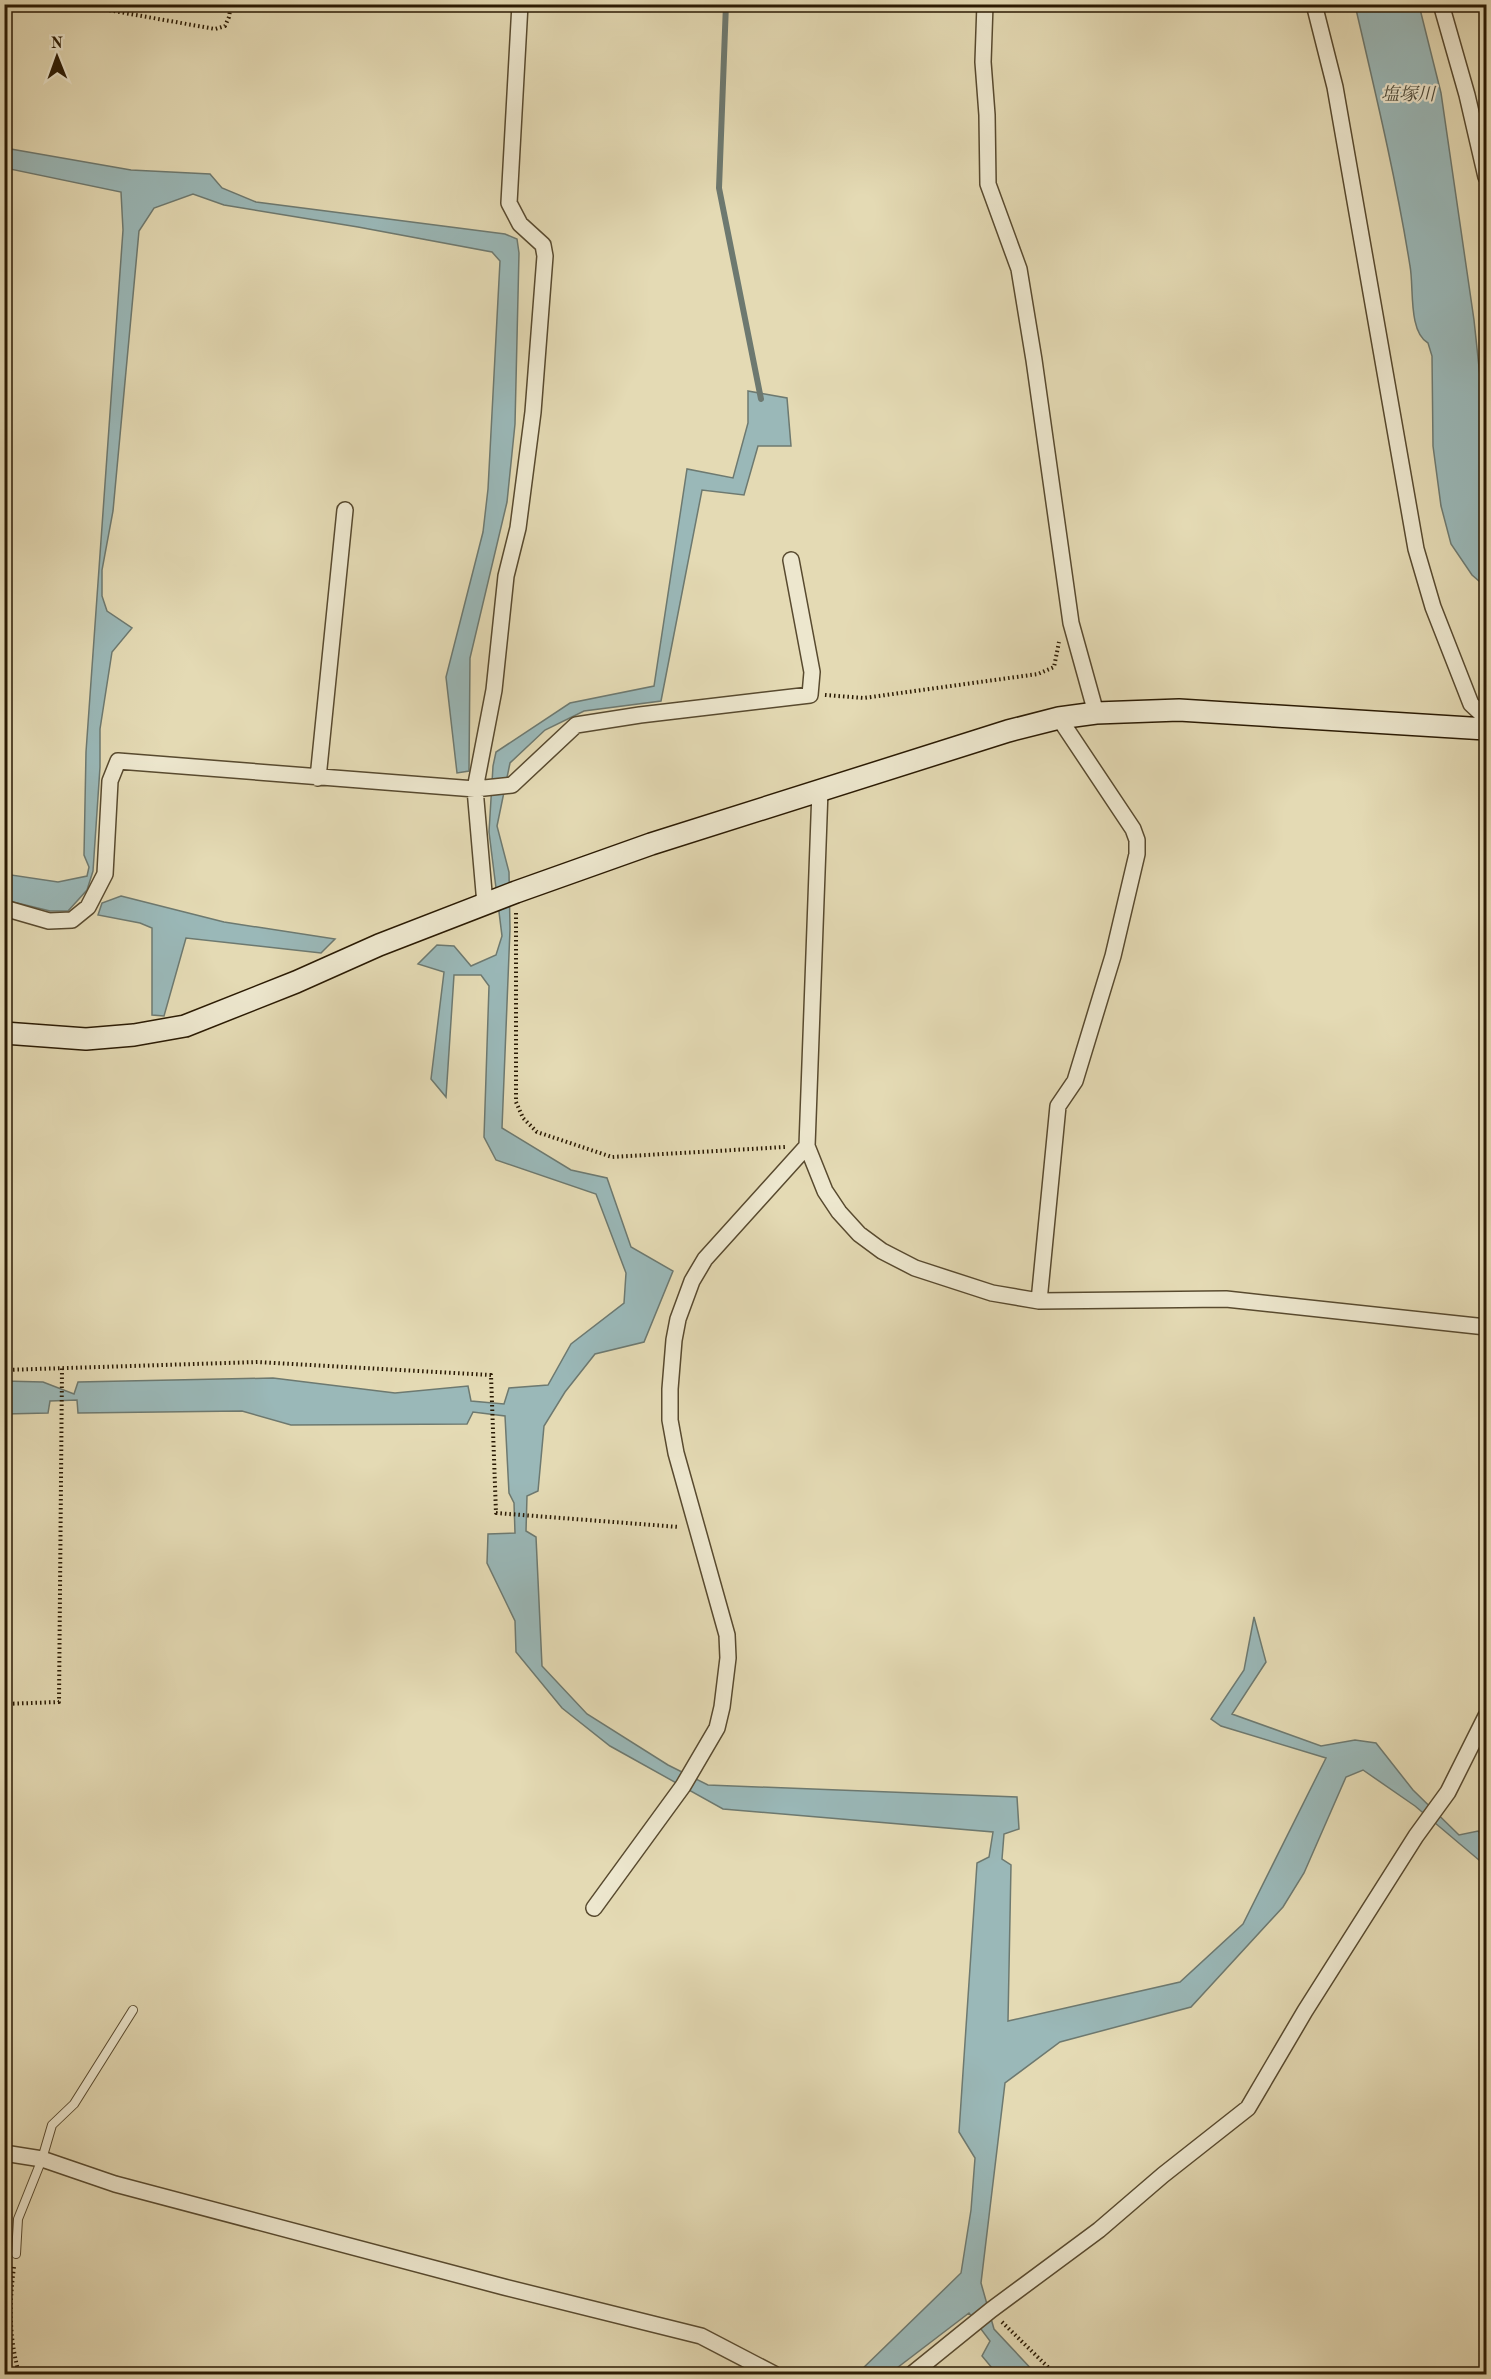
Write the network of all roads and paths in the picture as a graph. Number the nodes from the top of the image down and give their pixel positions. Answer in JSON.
{"nodes":[{"id":1,"x":74,"y":4,"type":"edge"},
{"id":2,"x":231,"y":4,"type":"edge"},
{"id":3,"x":520,"y":4,"type":"edge"},
{"id":4,"x":986,"y":4,"type":"edge"},
{"id":5,"x":1314,"y":4,"type":"edge"},
{"id":6,"x":1441,"y":4,"type":"edge"},
{"id":7,"x":1486,"y":177,"type":"edge"},
{"id":8,"x":345,"y":510,"type":"dead end"},
{"id":9,"x":791,"y":560,"type":"dead end"},
{"id":10,"x":1071,"y":623,"type":"junction"},
{"id":11,"x":810,"y":695,"type":"junction"},
{"id":12,"x":1096,"y":712,"type":"junction"},
{"id":13,"x":1059,"y":718,"type":"junction"},
{"id":14,"x":1486,"y":718,"type":"edge"},
{"id":15,"x":1486,"y":729,"type":"edge"},
{"id":16,"x":318,"y":778,"type":"junction"},
{"id":17,"x":475,"y":789,"type":"junction"},
{"id":18,"x":820,"y":790,"type":"junction"},
{"id":19,"x":516,"y":892,"type":"junction"},
{"id":20,"x":485,"y":904,"type":"junction"},
{"id":21,"x":4,"y":908,"type":"edge"},
{"id":22,"x":4,"y":1034,"type":"edge"},
{"id":23,"x":807,"y":1146,"type":"junction"},
{"id":24,"x":1039,"y":1301,"type":"junction"},
{"id":25,"x":1486,"y":1327,"type":"edge"},
{"id":26,"x":62,"y":1368,"type":"junction"},
{"id":27,"x":4,"y":1370,"type":"edge"},
{"id":28,"x":698,"y":1529,"type":"junction"},
{"id":29,"x":4,"y":1704,"type":"edge"},
{"id":30,"x":1486,"y":1716,"type":"edge"},
{"id":31,"x":594,"y":1908,"type":"dead end"},
{"id":32,"x":133,"y":2010,"type":"dead end"},
{"id":33,"x":4,"y":2153,"type":"edge"},
{"id":34,"x":42,"y":2159,"type":"junction"},
{"id":35,"x":16,"y":2254,"type":"joint"},
{"id":36,"x":991,"y":2310,"type":"junction"},
{"id":37,"x":19,"y":2374,"type":"edge"},
{"id":38,"x":774,"y":2374,"type":"edge"},
{"id":39,"x":912,"y":2374,"type":"edge"},
{"id":40,"x":1055,"y":2374,"type":"edge"}],
"edges":[{"from":1,"to":2,"type":"path"},
{"from":3,"to":17,"type":"street"},
{"from":4,"to":10,"type":"street"},
{"from":5,"to":14,"type":"street"},
{"from":6,"to":7,"type":"street"},
{"from":8,"to":16,"type":"street"},
{"from":9,"to":11,"type":"street"},
{"from":10,"to":11,"type":"path"},
{"from":10,"to":12,"type":"street"},
{"from":11,"to":17,"type":"street"},
{"from":12,"to":13,"type":"street"},
{"from":12,"to":15,"type":"street"},
{"from":13,"to":18,"type":"street"},
{"from":13,"to":24,"type":"street"},
{"from":16,"to":17,"type":"street"},
{"from":16,"to":21,"type":"street"},
{"from":17,"to":20,"type":"street"},
{"from":18,"to":19,"type":"street"},
{"from":18,"to":23,"type":"street"},
{"from":19,"to":20,"type":"street"},
{"from":19,"to":23,"type":"path"},
{"from":20,"to":22,"type":"street"},
{"from":23,"to":24,"type":"street"},
{"from":23,"to":28,"type":"street"},
{"from":24,"to":25,"type":"street"},
{"from":26,"to":27,"type":"path"},
{"from":26,"to":28,"type":"path"},
{"from":26,"to":29,"type":"path"},
{"from":28,"to":31,"type":"street"},
{"from":30,"to":36,"type":"street"},
{"from":32,"to":34,"type":"lane"},
{"from":33,"to":34,"type":"street"},
{"from":34,"to":35,"type":"lane"},
{"from":34,"to":38,"type":"street"},
{"from":35,"to":37,"type":"path"},
{"from":36,"to":39,"type":"street"},
{"from":36,"to":40,"type":"path"}]}
